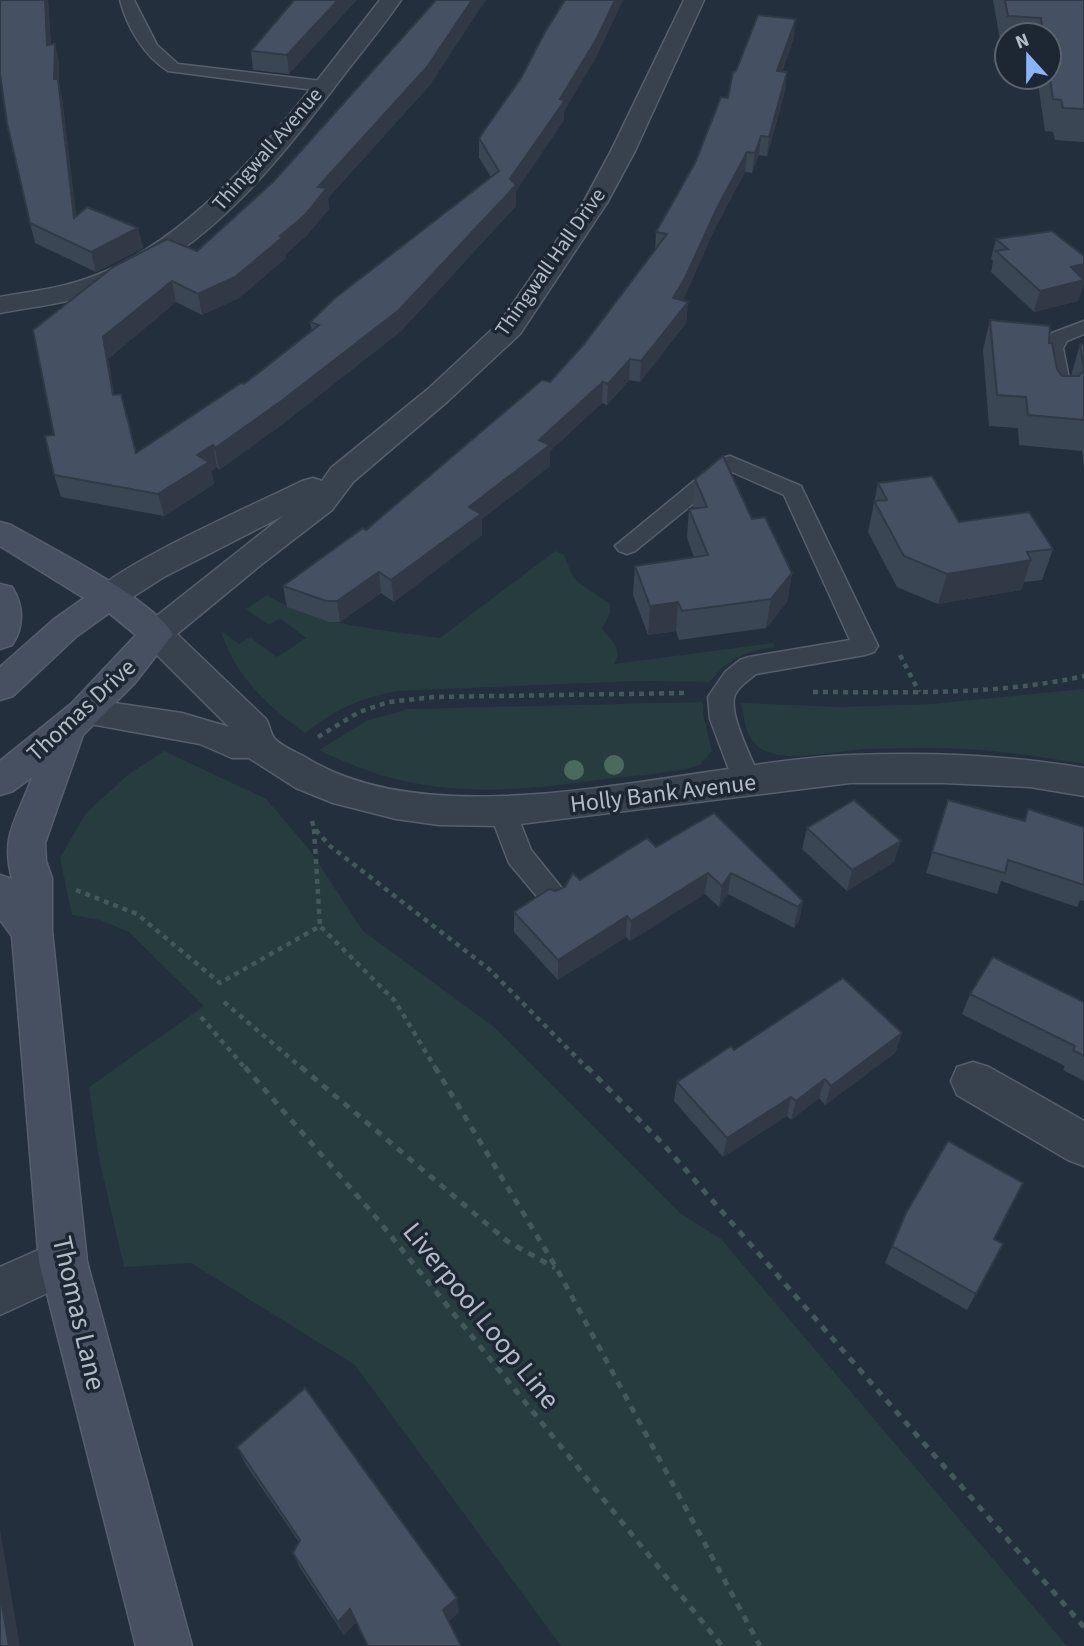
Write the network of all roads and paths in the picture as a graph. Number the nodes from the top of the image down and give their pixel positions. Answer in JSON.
{"nodes":[{"id":1,"x":391,"y":0,"type":"edge"},
{"id":2,"x":694,"y":0,"type":"edge"},
{"id":3,"x":127,"y":1,"type":"edge"},
{"id":4,"x":322,"y":86,"type":"junction"},
{"id":5,"x":0,"y":305,"type":"edge"},
{"id":6,"x":1084,"y":327,"type":"edge"},
{"id":7,"x":1061,"y":399,"type":"edge"},
{"id":8,"x":342,"y":475,"type":"junction"},
{"id":9,"x":0,"y":532,"type":"edge"},
{"id":10,"x":627,"y":546,"type":"dead end"},
{"id":11,"x":0,"y":595,"type":"edge"},
{"id":12,"x":108,"y":597,"type":"junction"},
{"id":13,"x":156,"y":634,"type":"junction"},
{"id":14,"x":0,"y":637,"type":"edge"},
{"id":15,"x":902,"y":659,"type":"dead end"},
{"id":16,"x":0,"y":687,"type":"edge"},
{"id":17,"x":919,"y":692,"type":"dead end"},
{"id":18,"x":76,"y":721,"type":"junction"},
{"id":19,"x":256,"y":744,"type":"junction"},
{"id":20,"x":309,"y":778,"type":"junction"},
{"id":21,"x":0,"y":781,"type":"edge"},
{"id":22,"x":1084,"y":782,"type":"edge"},
{"id":23,"x":748,"y":783,"type":"junction"},
{"id":24,"x":503,"y":811,"type":"junction"},
{"id":25,"x":314,"y":828,"type":"junction"},
{"id":26,"x":16,"y":884,"type":"edge"},
{"id":27,"x":554,"y":897,"type":"edge"},
{"id":28,"x":320,"y":926,"type":"junction"},
{"id":29,"x":224,"y":1002,"type":"dead end"},
{"id":30,"x":201,"y":1017,"type":"dead end"},
{"id":31,"x":974,"y":1081,"type":"dead end"},
{"id":32,"x":1084,"y":1145,"type":"edge"},
{"id":33,"x":64,"y":1262,"type":"junction"},
{"id":34,"x":557,"y":1269,"type":"junction"},
{"id":35,"x":0,"y":1291,"type":"edge"},
{"id":36,"x":1084,"y":1627,"type":"edge"},
{"id":37,"x":164,"y":1646,"type":"edge"},
{"id":38,"x":722,"y":1646,"type":"edge"},
{"id":39,"x":760,"y":1646,"type":"edge"}],
"edges":[{"from":1,"to":4,"type":"street","name":"Thingwall Avenue"},
{"from":2,"to":8,"type":"street","name":"Thingwall Hall Drive"},
{"from":3,"to":4,"type":"lane"},
{"from":4,"to":5,"type":"street","name":"Thingwall Avenue"},
{"from":6,"to":7,"type":"lane"},
{"from":8,"to":12,"type":"street","name":"Thingwall Hall Drive"},
{"from":8,"to":13,"type":"street","name":"Thingwall Hall Drive"},
{"from":9,"to":12,"type":"street"},
{"from":10,"to":23,"type":"lane"},
{"from":11,"to":14,"type":"street"},
{"from":12,"to":13,"type":"street"},
{"from":12,"to":16,"type":"street"},
{"from":13,"to":18,"type":"street","name":"Thomas Drive"},
{"from":13,"to":19,"type":"street","name":"Holly Bank Avenue"},
{"from":15,"to":17,"type":"path"},
{"from":18,"to":19,"type":"street","name":"Holly Bank Avenue"},
{"from":18,"to":21,"type":"street","name":"Thomas Drive"},
{"from":18,"to":26,"type":"street","name":"Thomas Lane"},
{"from":19,"to":20,"type":"street","name":"Holly Bank Avenue"},
{"from":20,"to":24,"type":"street","name":"Holly Bank Avenue"},
{"from":20,"to":25,"type":"path"},
{"from":22,"to":23,"type":"street","name":"Holly Bank Avenue"},
{"from":23,"to":24,"type":"street","name":"Holly Bank Avenue"},
{"from":24,"to":27,"type":"lane"},
{"from":25,"to":28,"type":"path"},
{"from":25,"to":36,"type":"path"},
{"from":26,"to":28,"type":"path"},
{"from":26,"to":33,"type":"street","name":"Thomas Lane"},
{"from":28,"to":34,"type":"path"},
{"from":29,"to":34,"type":"path"},
{"from":30,"to":38,"type":"path","name":"Liverpool Loop Line"},
{"from":31,"to":32,"type":"street"},
{"from":33,"to":35,"type":"street"},
{"from":33,"to":37,"type":"street","name":"Thomas Lane"},
{"from":34,"to":39,"type":"path"}]}
